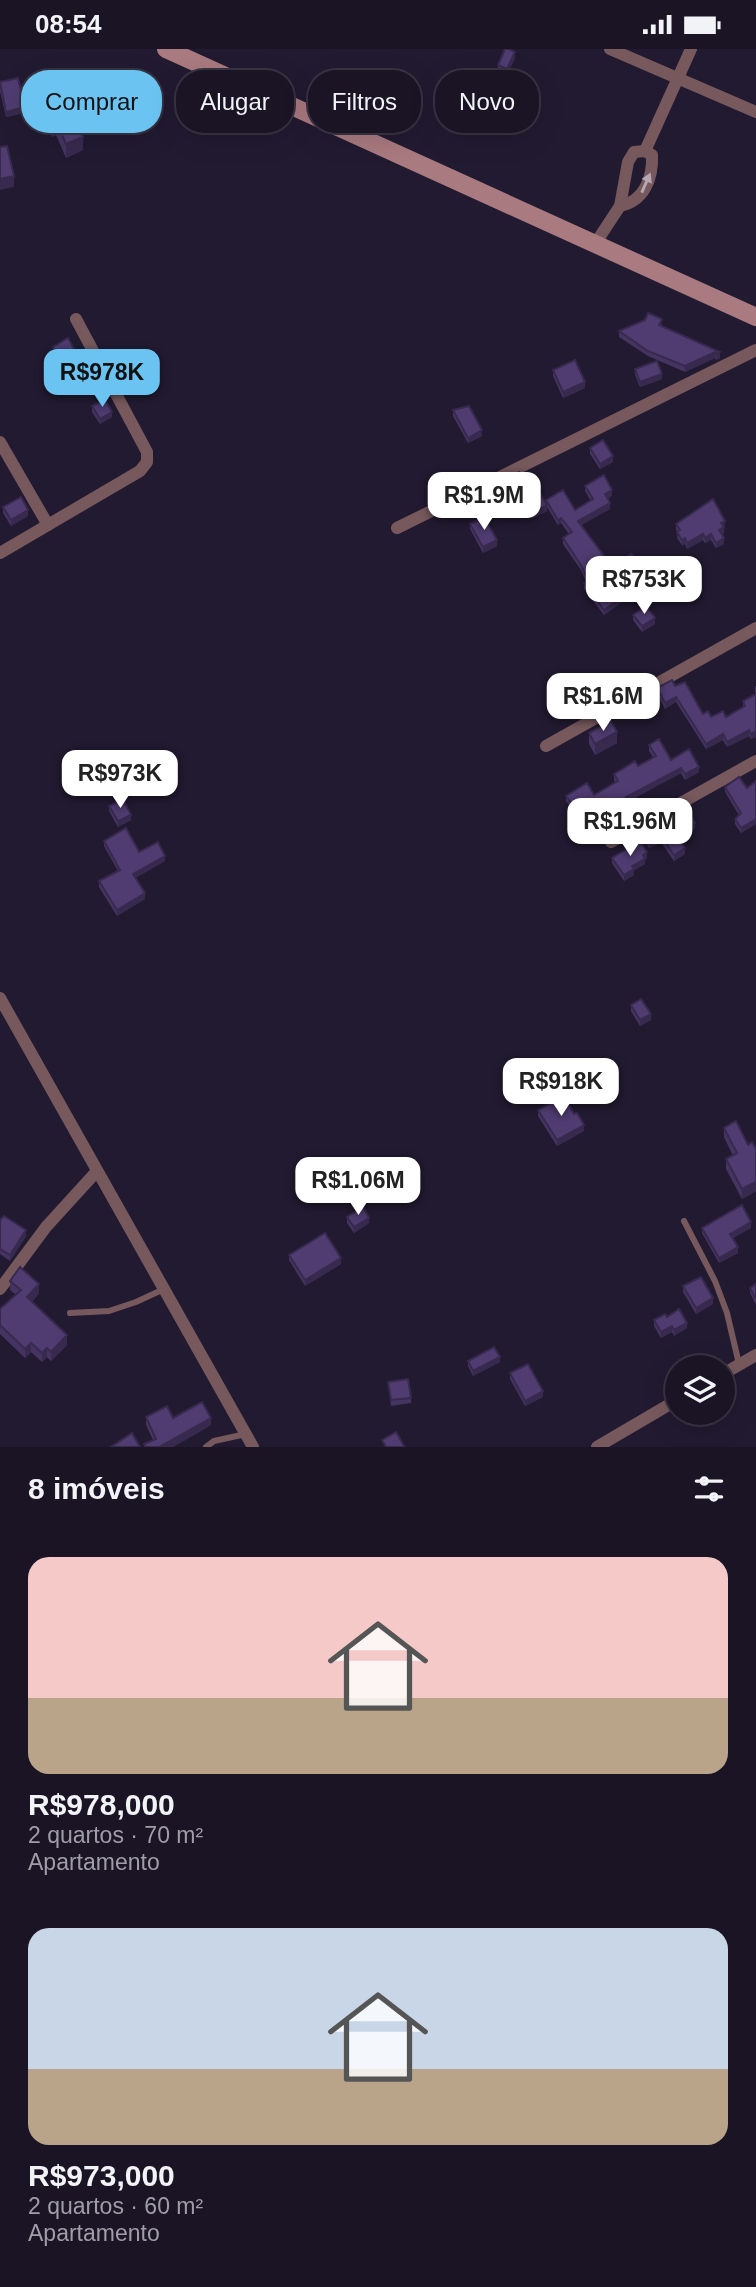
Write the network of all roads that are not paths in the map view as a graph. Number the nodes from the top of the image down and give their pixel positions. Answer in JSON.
{"nodes":[{"id":1,"x":166,"y":49,"type":"edge"},
{"id":2,"x":610,"y":49,"type":"edge"},
{"id":3,"x":691,"y":49,"type":"edge"},
{"id":4,"x":679,"y":79,"type":"junction"},
{"id":5,"x":756,"y":112,"type":"edge"},
{"id":6,"x":645,"y":151,"type":"junction"},
{"id":7,"x":620,"y":206,"type":"junction"},
{"id":8,"x":595,"y":244,"type":"junction"},
{"id":9,"x":756,"y":317,"type":"edge"},
{"id":10,"x":76,"y":319,"type":"dead end"},
{"id":11,"x":756,"y":350,"type":"edge"},
{"id":12,"x":0,"y":442,"type":"edge"},
{"id":13,"x":48,"y":525,"type":"junction"},
{"id":14,"x":397,"y":528,"type":"dead end"},
{"id":15,"x":0,"y":553,"type":"edge"},
{"id":16,"x":756,"y":628,"type":"edge"},
{"id":17,"x":546,"y":746,"type":"dead end"},
{"id":18,"x":756,"y":761,"type":"edge"},
{"id":19,"x":611,"y":842,"type":"dead end"},
{"id":20,"x":0,"y":998,"type":"edge"},
{"id":21,"x":5,"y":1017,"type":"edge"},
{"id":22,"x":97,"y":1171,"type":"junction"},
{"id":23,"x":684,"y":1221,"type":"dead end"},
{"id":24,"x":0,"y":1289,"type":"edge"},
{"id":25,"x":164,"y":1289,"type":"junction"},
{"id":26,"x":69,"y":1313,"type":"dead end"},
{"id":27,"x":756,"y":1355,"type":"edge"},
{"id":28,"x":739,"y":1364,"type":"junction"},
{"id":29,"x":735,"y":1366,"type":"edge"},
{"id":30,"x":665,"y":1407,"type":"edge"},
{"id":31,"x":246,"y":1434,"type":"junction"},
{"id":32,"x":206,"y":1447,"type":"edge"},
{"id":33,"x":253,"y":1447,"type":"edge"},
{"id":34,"x":597,"y":1447,"type":"edge"}],
"edges":[{"from":1,"to":8,"type":"main road"},
{"from":2,"to":4,"type":"street"},
{"from":3,"to":4,"type":"street"},
{"from":4,"to":5,"type":"street"},
{"from":4,"to":6,"type":"street"},
{"from":6,"to":7,"type":"street"},
{"from":7,"to":6,"type":"street","one_way":true},
{"from":7,"to":8,"type":"street"},
{"from":8,"to":9,"type":"main road"},
{"from":10,"to":13,"type":"street"},
{"from":11,"to":14,"type":"street"},
{"from":12,"to":13,"type":"street"},
{"from":13,"to":15,"type":"street"},
{"from":16,"to":17,"type":"street"},
{"from":18,"to":19,"type":"street"},
{"from":20,"to":21,"type":"street"},
{"from":21,"to":22,"type":"street"},
{"from":22,"to":24,"type":"street"},
{"from":22,"to":25,"type":"street"},
{"from":23,"to":28,"type":"lane"},
{"from":25,"to":26,"type":"lane"},
{"from":25,"to":31,"type":"street"},
{"from":27,"to":28,"type":"street"},
{"from":28,"to":29,"type":"street"},
{"from":30,"to":34,"type":"street"},
{"from":31,"to":32,"type":"lane"},
{"from":31,"to":33,"type":"street"}]}
